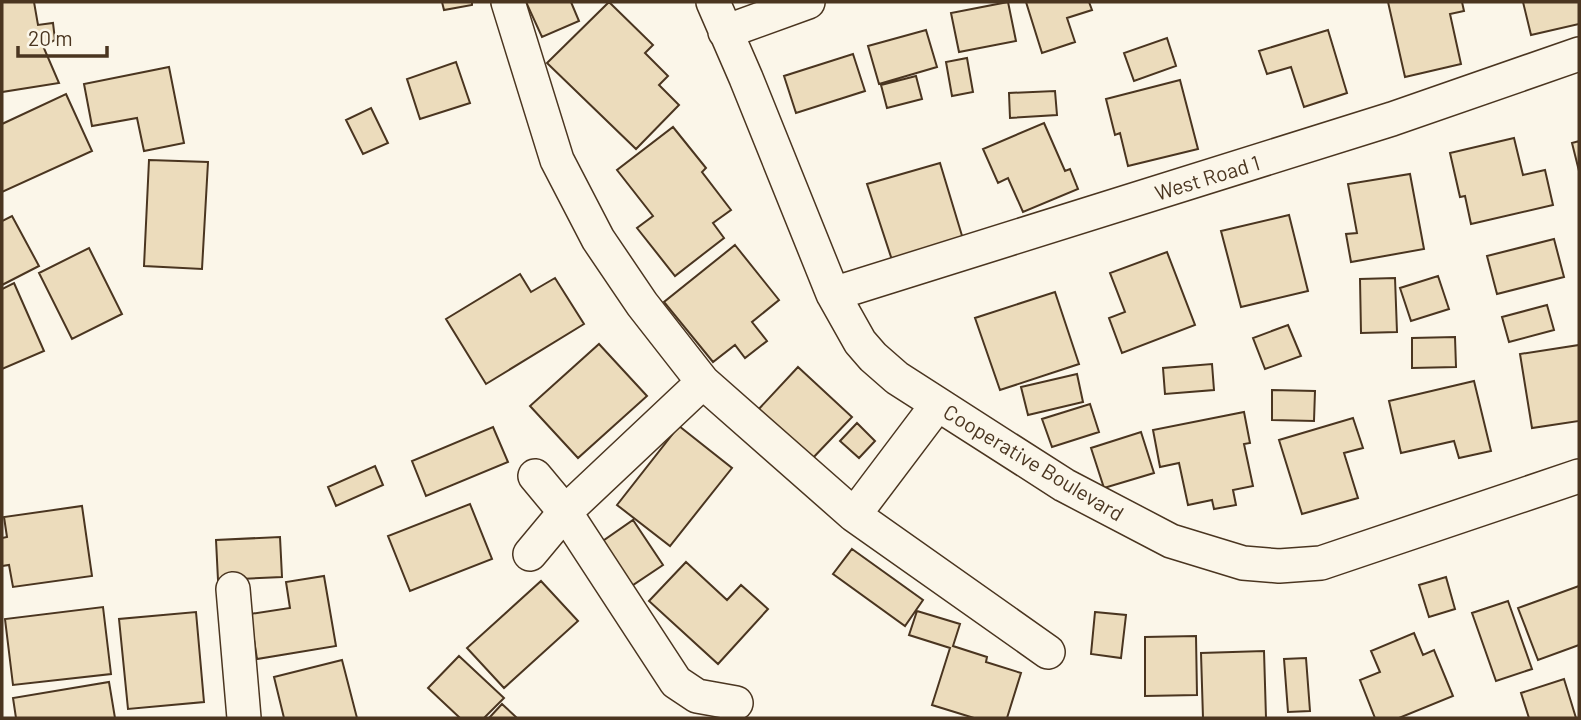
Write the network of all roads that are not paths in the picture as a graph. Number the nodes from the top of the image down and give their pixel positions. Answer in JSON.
{"nodes":[{"id":1,"x":508,"y":2,"type":"edge"},
{"id":2,"x":713,"y":2,"type":"edge"},
{"id":3,"x":808,"y":2,"type":"edge"},
{"id":4,"x":725,"y":32,"type":"junction"},
{"id":5,"x":1579,"y":54,"type":"edge"},
{"id":6,"x":833,"y":294,"type":"junction"},
{"id":7,"x":703,"y":382,"type":"junction"},
{"id":8,"x":937,"y":405,"type":"junction"},
{"id":9,"x":1579,"y":476,"type":"edge"},
{"id":10,"x":535,"y":477,"type":"dead end"},
{"id":11,"x":565,"y":512,"type":"junction"},
{"id":12,"x":854,"y":515,"type":"junction"},
{"id":13,"x":530,"y":554,"type":"dead end"},
{"id":14,"x":233,"y":589,"type":"dead end"},
{"id":15,"x":1048,"y":652,"type":"dead end"},
{"id":16,"x":736,"y":703,"type":"dead end"},
{"id":17,"x":244,"y":718,"type":"edge"}],
"edges":[{"from":1,"to":7,"type":"street"},
{"from":2,"to":4,"type":"street","name":"Cooperative Boulevard"},
{"from":3,"to":4,"type":"street"},
{"from":4,"to":6,"type":"street","name":"Cooperative Boulevard"},
{"from":5,"to":6,"type":"street","name":"West Road 1"},
{"from":6,"to":8,"type":"street","name":"Cooperative Boulevard"},
{"from":7,"to":11,"type":"street"},
{"from":7,"to":12,"type":"street"},
{"from":8,"to":9,"type":"street","name":"Cooperative Boulevard"},
{"from":8,"to":12,"type":"street"},
{"from":10,"to":11,"type":"street"},
{"from":11,"to":13,"type":"street"},
{"from":11,"to":16,"type":"street"},
{"from":12,"to":15,"type":"street"},
{"from":14,"to":17,"type":"street"}]}
